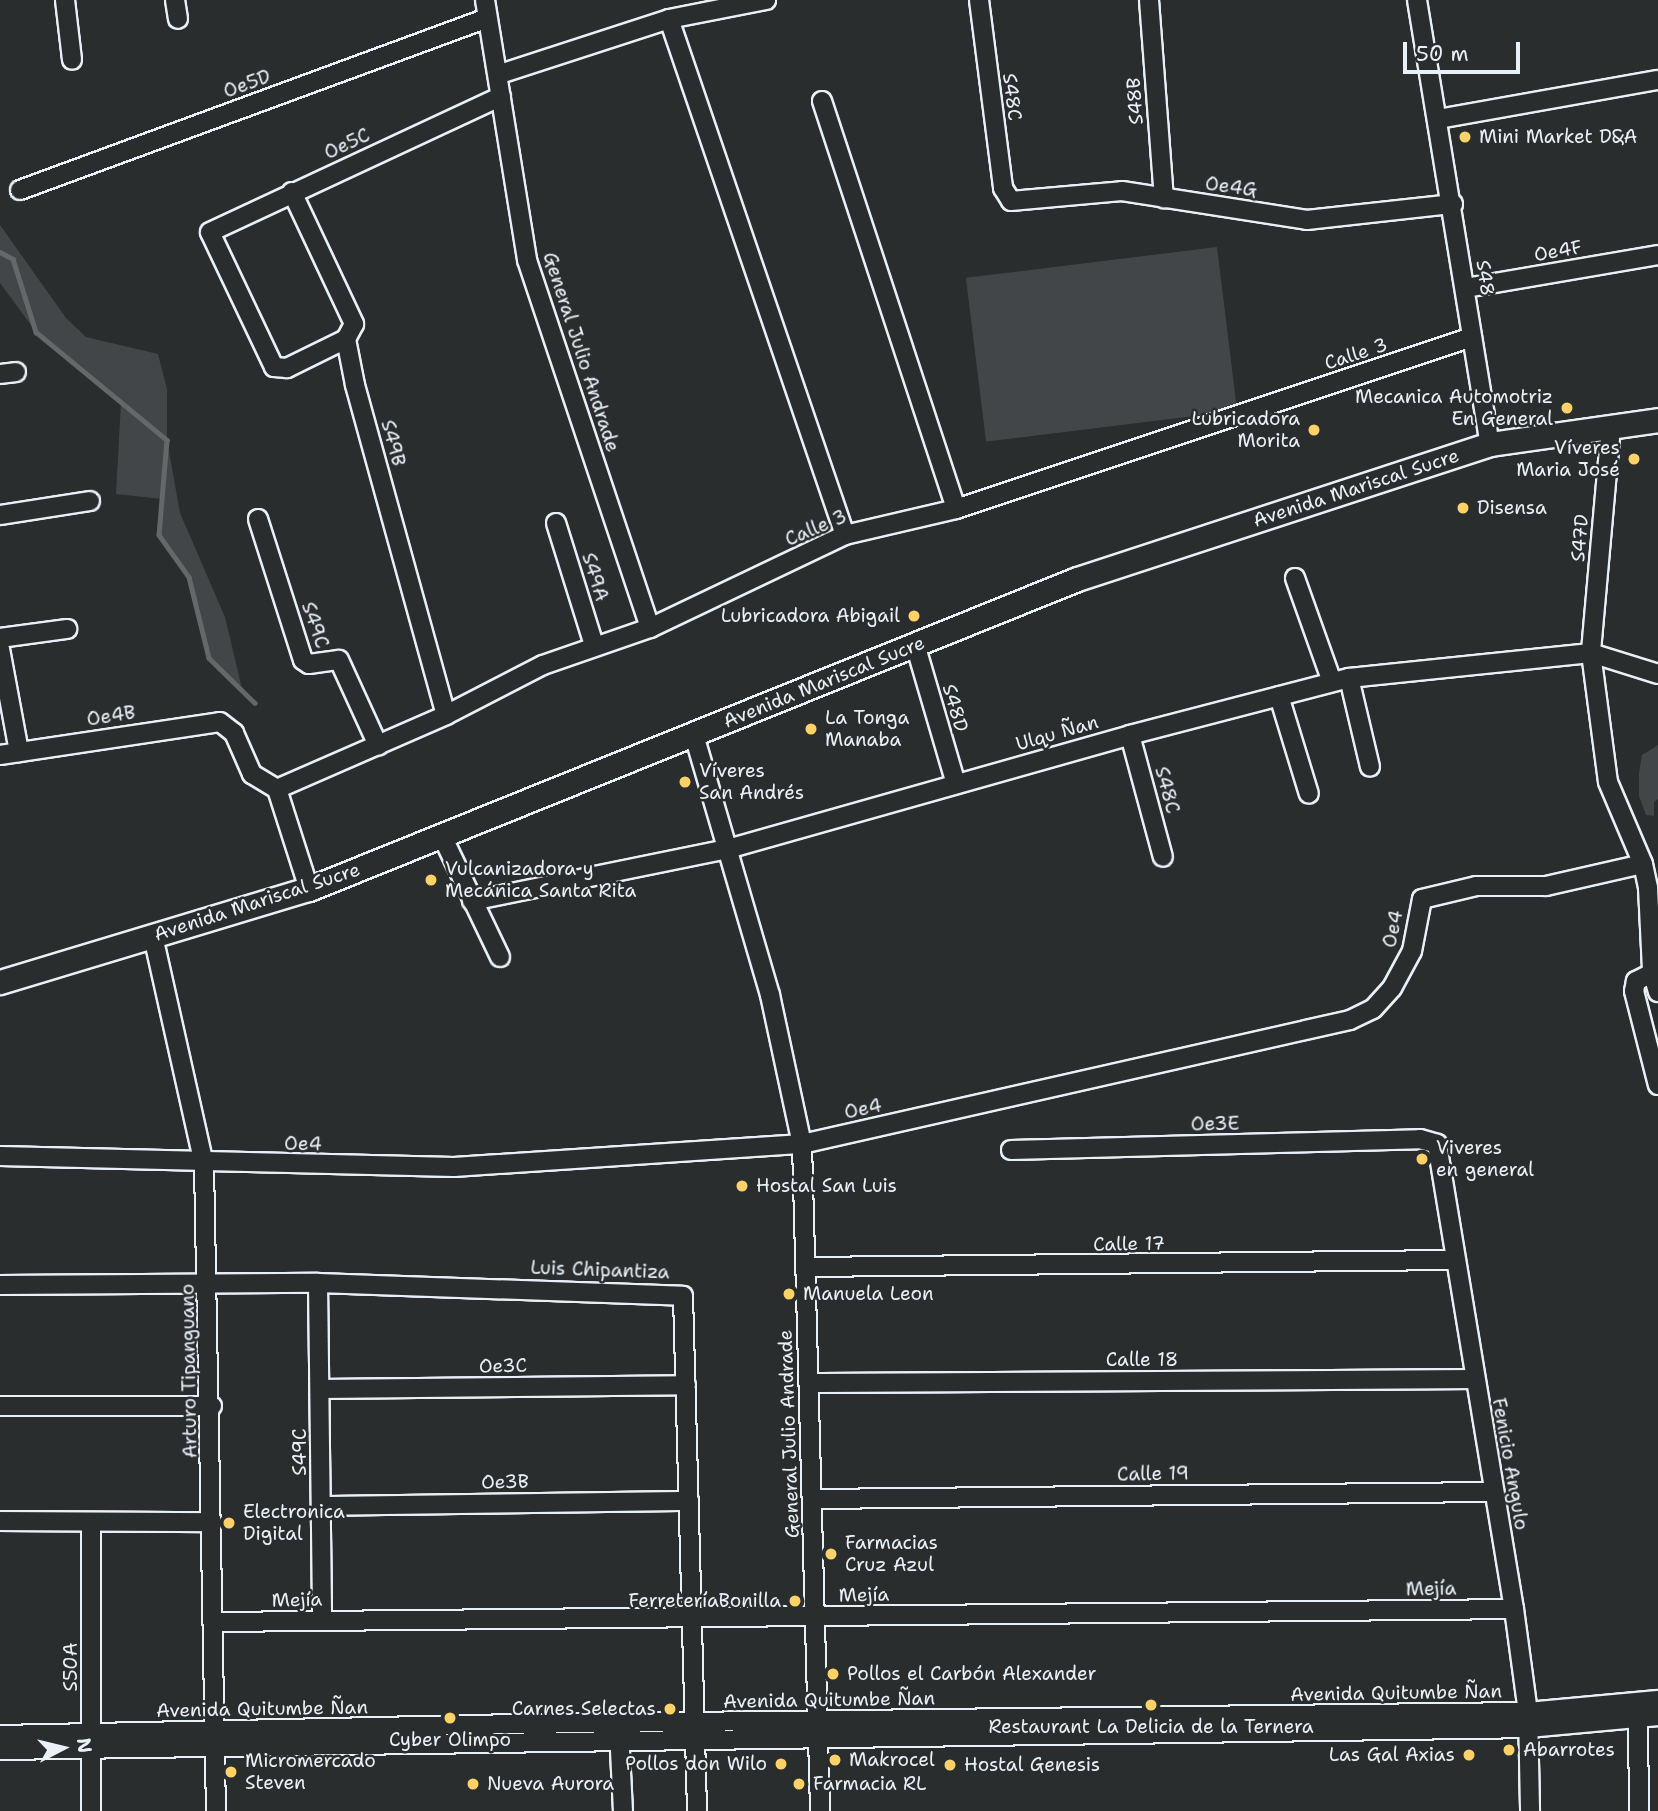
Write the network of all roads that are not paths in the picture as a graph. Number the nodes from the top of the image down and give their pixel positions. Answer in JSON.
{"nodes":[{"id":1,"x":65,"y":0,"type":"edge"},
{"id":2,"x":175,"y":0,"type":"edge"},
{"id":3,"x":766,"y":0,"type":"edge"},
{"id":4,"x":978,"y":0,"type":"edge"},
{"id":5,"x":1149,"y":0,"type":"edge"},
{"id":6,"x":1417,"y":0,"type":"edge"},
{"id":7,"x":486,"y":9,"type":"edge"},
{"id":8,"x":178,"y":19,"type":"dead end"},
{"id":9,"x":669,"y":19,"type":"junction"},
{"id":10,"x":72,"y":60,"type":"dead end"},
{"id":11,"x":500,"y":74,"type":"junction"},
{"id":12,"x":1658,"y":80,"type":"edge"},
{"id":13,"x":501,"y":96,"type":"junction"},
{"id":14,"x":822,"y":101,"type":"dead end"},
{"id":15,"x":1438,"y":119,"type":"junction"},
{"id":16,"x":20,"y":190,"type":"dead end"},
{"id":17,"x":292,"y":192,"type":"junction"},
{"id":18,"x":1007,"y":198,"type":"joint"},
{"id":19,"x":1164,"y":198,"type":"junction"},
{"id":20,"x":1452,"y":204,"type":"junction"},
{"id":21,"x":1658,"y":255,"type":"edge"},
{"id":22,"x":1465,"y":288,"type":"junction"},
{"id":23,"x":1472,"y":337,"type":"junction"},
{"id":24,"x":346,"y":339,"type":"junction"},
{"id":25,"x":1658,"y":420,"type":"edge"},
{"id":26,"x":1611,"y":427,"type":"junction"},
{"id":27,"x":1490,"y":444,"type":"junction"},
{"id":28,"x":90,"y":501,"type":"dead end"},
{"id":29,"x":956,"y":509,"type":"junction"},
{"id":30,"x":0,"y":515,"type":"edge"},
{"id":31,"x":258,"y":519,"type":"dead end"},
{"id":32,"x":556,"y":523,"type":"dead end"},
{"id":33,"x":845,"y":535,"type":"junction"},
{"id":34,"x":1295,"y":578,"type":"dead end"},
{"id":35,"x":650,"y":628,"type":"junction"},
{"id":36,"x":66,"y":629,"type":"dead end"},
{"id":37,"x":0,"y":638,"type":"edge"},
{"id":38,"x":915,"y":644,"type":"junction"},
{"id":39,"x":594,"y":645,"type":"junction"},
{"id":40,"x":0,"y":649,"type":"edge"},
{"id":41,"x":1591,"y":653,"type":"junction"},
{"id":42,"x":1658,"y":674,"type":"edge"},
{"id":43,"x":1341,"y":680,"type":"junction"},
{"id":44,"x":1279,"y":696,"type":"junction"},
{"id":45,"x":446,"y":715,"type":"junction"},
{"id":46,"x":1130,"y":734,"type":"junction"},
{"id":47,"x":694,"y":735,"type":"junction"},
{"id":48,"x":378,"y":744,"type":"junction"},
{"id":49,"x":19,"y":752,"type":"junction"},
{"id":50,"x":0,"y":755,"type":"edge"},
{"id":51,"x":1370,"y":767,"type":"dead end"},
{"id":52,"x":956,"y":784,"type":"junction"},
{"id":53,"x":277,"y":789,"type":"junction"},
{"id":54,"x":1309,"y":794,"type":"dead end"},
{"id":55,"x":443,"y":838,"type":"junction"},
{"id":56,"x":728,"y":849,"type":"junction"},
{"id":57,"x":1163,"y":857,"type":"dead end"},
{"id":58,"x":1643,"y":864,"type":"junction"},
{"id":59,"x":309,"y":890,"type":"junction"},
{"id":60,"x":472,"y":901,"type":"junction"},
{"id":61,"x":153,"y":936,"type":"junction"},
{"id":62,"x":500,"y":957,"type":"dead end"},
{"id":63,"x":1655,"y":970,"type":"edge"},
{"id":64,"x":0,"y":982,"type":"edge"},
{"id":65,"x":1658,"y":992,"type":"edge"},
{"id":66,"x":1658,"y":1085,"type":"edge"},
{"id":67,"x":1420,"y":1139,"type":"joint"},
{"id":68,"x":802,"y":1144,"type":"junction"},
{"id":69,"x":1011,"y":1150,"type":"dead end"},
{"id":70,"x":0,"y":1156,"type":"edge"},
{"id":71,"x":204,"y":1164,"type":"junction"},
{"id":72,"x":1453,"y":1260,"type":"junction"},
{"id":73,"x":806,"y":1267,"type":"junction"},
{"id":74,"x":318,"y":1283,"type":"junction"},
{"id":75,"x":209,"y":1284,"type":"junction"},
{"id":76,"x":0,"y":1285,"type":"edge"},
{"id":77,"x":1475,"y":1378,"type":"junction"},
{"id":78,"x":809,"y":1383,"type":"junction"},
{"id":79,"x":686,"y":1385,"type":"junction"},
{"id":80,"x":320,"y":1389,"type":"junction"},
{"id":81,"x":0,"y":1406,"type":"edge"},
{"id":82,"x":212,"y":1406,"type":"junction"},
{"id":83,"x":1493,"y":1492,"type":"junction"},
{"id":84,"x":813,"y":1499,"type":"junction"},
{"id":85,"x":689,"y":1501,"type":"junction"},
{"id":86,"x":321,"y":1506,"type":"junction"},
{"id":87,"x":0,"y":1521,"type":"edge"},
{"id":88,"x":212,"y":1522,"type":"junction"},
{"id":89,"x":91,"y":1523,"type":"junction"},
{"id":90,"x":1514,"y":1609,"type":"junction"},
{"id":91,"x":814,"y":1616,"type":"junction"},
{"id":92,"x":692,"y":1617,"type":"junction"},
{"id":93,"x":322,"y":1620,"type":"junction"},
{"id":94,"x":214,"y":1622,"type":"junction"},
{"id":95,"x":1658,"y":1700,"type":"edge"},
{"id":96,"x":1658,"y":1716,"type":"edge"},
{"id":97,"x":1638,"y":1718,"type":"junction"},
{"id":98,"x":1528,"y":1720,"type":"junction"},
{"id":99,"x":818,"y":1729,"type":"junction"},
{"id":100,"x":695,"y":1730,"type":"junction"},
{"id":101,"x":619,"y":1732,"type":"junction"},
{"id":102,"x":0,"y":1735,"type":"edge"},
{"id":103,"x":216,"y":1740,"type":"junction"},
{"id":104,"x":92,"y":1742,"type":"junction"},
{"id":105,"x":0,"y":1751,"type":"edge"},
{"id":106,"x":91,"y":1811,"type":"edge"},
{"id":107,"x":216,"y":1811,"type":"edge"},
{"id":108,"x":623,"y":1811,"type":"edge"},
{"id":109,"x":697,"y":1811,"type":"edge"},
{"id":110,"x":820,"y":1811,"type":"edge"},
{"id":111,"x":1530,"y":1811,"type":"edge"},
{"id":112,"x":1639,"y":1811,"type":"edge"}],
"edges":[{"from":1,"to":10,"type":"street"},
{"from":2,"to":8,"type":"street"},
{"from":3,"to":9,"type":"street"},
{"from":4,"to":18,"type":"street","name":"S48C"},
{"from":5,"to":19,"type":"street","name":"S48B"},
{"from":6,"to":15,"type":"street","name":"S48"},
{"from":7,"to":11,"type":"street","name":"General Julio Andrade"},
{"from":7,"to":16,"type":"street","name":"Oe5D"},
{"from":9,"to":11,"type":"street"},
{"from":9,"to":33,"type":"street"},
{"from":11,"to":13,"type":"street","name":"General Julio Andrade"},
{"from":12,"to":15,"type":"street"},
{"from":13,"to":17,"type":"street","name":"Oe5C"},
{"from":13,"to":35,"type":"street","name":"General Julio Andrade"},
{"from":14,"to":29,"type":"street"},
{"from":15,"to":20,"type":"street","name":"S48"},
{"from":17,"to":24,"type":"street","name":"S49B"},
{"from":17,"to":24,"type":"street","name":"Oe5C"},
{"from":18,"to":19,"type":"street","name":"Oe4G"},
{"from":19,"to":20,"type":"street","name":"Oe4G"},
{"from":20,"to":22,"type":"street","name":"S48"},
{"from":21,"to":22,"type":"street","name":"Oe4F"},
{"from":22,"to":23,"type":"street","name":"S48"},
{"from":23,"to":27,"type":"street","name":"S48"},
{"from":23,"to":29,"type":"street","name":"Calle 3"},
{"from":24,"to":45,"type":"street","name":"S49B"},
{"from":25,"to":26,"type":"main road","name":"Avenida Mariscal Sucre"},
{"from":26,"to":27,"type":"main road","name":"Avenida Mariscal Sucre"},
{"from":26,"to":41,"type":"street","name":"S47D"},
{"from":27,"to":38,"type":"main road","name":"Avenida Mariscal Sucre"},
{"from":28,"to":30,"type":"street"},
{"from":29,"to":33,"type":"street","name":"Calle 3"},
{"from":31,"to":48,"type":"street","name":"S49C"},
{"from":32,"to":39,"type":"street","name":"S49A"},
{"from":33,"to":35,"type":"street","name":"Calle 3"},
{"from":34,"to":43,"type":"street"},
{"from":35,"to":39,"type":"street","name":"Calle 3"},
{"from":36,"to":37,"type":"street"},
{"from":38,"to":47,"type":"main road","name":"Avenida Mariscal Sucre"},
{"from":38,"to":52,"type":"street","name":"S48D"},
{"from":39,"to":45,"type":"street","name":"Calle 3"},
{"from":40,"to":49,"type":"street"},
{"from":41,"to":42,"type":"street","name":"Ulqu Ñan"},
{"from":41,"to":43,"type":"street","name":"Ulqu Ñan"},
{"from":41,"to":58,"type":"street","name":"S47D"},
{"from":43,"to":44,"type":"street","name":"Ulqu Ñan"},
{"from":43,"to":51,"type":"street"},
{"from":44,"to":46,"type":"street","name":"Ulqu Ñan"},
{"from":44,"to":54,"type":"street"},
{"from":45,"to":48,"type":"street","name":"Calle 3"},
{"from":46,"to":52,"type":"street","name":"Ulqu Ñan"},
{"from":46,"to":57,"type":"street","name":"S48C"},
{"from":47,"to":55,"type":"main road","name":"Avenida Mariscal Sucre"},
{"from":47,"to":56,"type":"street","name":"General Julio Andrade"},
{"from":48,"to":53,"type":"street","name":"Calle 3"},
{"from":49,"to":50,"type":"street","name":"Oe4B"},
{"from":49,"to":53,"type":"street","name":"Oe4B"},
{"from":52,"to":56,"type":"street","name":"Ulqu Ñan"},
{"from":53,"to":59,"type":"street"},
{"from":55,"to":59,"type":"main road","name":"Avenida Mariscal Sucre"},
{"from":55,"to":60,"type":"street"},
{"from":56,"to":60,"type":"street","name":"Ulqu Ñan"},
{"from":56,"to":68,"type":"street","name":"General Julio Andrade"},
{"from":58,"to":63,"type":"street","name":"S47D"},
{"from":58,"to":68,"type":"street","name":"Oe4"},
{"from":59,"to":61,"type":"main road","name":"Avenida Mariscal Sucre"},
{"from":60,"to":62,"type":"street"},
{"from":61,"to":64,"type":"main road","name":"Avenida Mariscal Sucre"},
{"from":61,"to":71,"type":"street","name":"Arturo Tipanguano"},
{"from":63,"to":65,"type":"street"},
{"from":63,"to":66,"type":"street"},
{"from":67,"to":69,"type":"street","name":"Oe3E"},
{"from":67,"to":72,"type":"street","name":"Fenicio Angulo"},
{"from":68,"to":71,"type":"street","name":"Oe4"},
{"from":68,"to":73,"type":"street","name":"General Julio Andrade"},
{"from":70,"to":71,"type":"street","name":"Oe4"},
{"from":71,"to":75,"type":"street","name":"Arturo Tipanguano"},
{"from":72,"to":73,"type":"street","name":"Calle 17"},
{"from":72,"to":77,"type":"street","name":"Fenicio Angulo"},
{"from":73,"to":78,"type":"street","name":"General Julio Andrade"},
{"from":74,"to":75,"type":"street","name":"Luis Chipantiza"},
{"from":74,"to":79,"type":"street","name":"Luis Chipantiza"},
{"from":74,"to":80,"type":"street","name":"S49C"},
{"from":75,"to":76,"type":"street","name":"Luis Chipantiza"},
{"from":75,"to":82,"type":"street","name":"Arturo Tipanguano"},
{"from":77,"to":78,"type":"street","name":"Calle 18"},
{"from":77,"to":83,"type":"street","name":"Fenicio Angulo"},
{"from":78,"to":84,"type":"street","name":"General Julio Andrade"},
{"from":79,"to":80,"type":"street","name":"Oe3C"},
{"from":79,"to":85,"type":"street","name":"Luis Chipantiza"},
{"from":80,"to":86,"type":"street","name":"S49C"},
{"from":81,"to":82,"type":"street"},
{"from":82,"to":88,"type":"street","name":"Arturo Tipanguano"},
{"from":83,"to":84,"type":"street","name":"Calle 19"},
{"from":83,"to":90,"type":"street","name":"Fenicio Angulo"},
{"from":84,"to":91,"type":"street","name":"General Julio Andrade"},
{"from":85,"to":86,"type":"street","name":"Oe3B"},
{"from":85,"to":92,"type":"street","name":"Luis Chipantiza"},
{"from":86,"to":93,"type":"street","name":"S49C"},
{"from":87,"to":89,"type":"street"},
{"from":88,"to":89,"type":"street"},
{"from":88,"to":94,"type":"street","name":"Arturo Tipanguano"},
{"from":89,"to":104,"type":"street","name":"S50A"},
{"from":90,"to":91,"type":"street","name":"Mejía"},
{"from":90,"to":98,"type":"street","name":"Fenicio Angulo"},
{"from":91,"to":92,"type":"street","name":"Mejía"},
{"from":91,"to":99,"type":"street","name":"General Julio Andrade"},
{"from":92,"to":93,"type":"street","name":"Mejía"},
{"from":92,"to":100,"type":"street","name":"Luis Chipantiza"},
{"from":93,"to":94,"type":"street","name":"Mejía"},
{"from":94,"to":103,"type":"street","name":"Arturo Tipanguano"},
{"from":95,"to":98,"type":"street","name":"Avenida Quitumbe Ñan"},
{"from":96,"to":97,"type":"street","name":"Avenida Quitumbe Ñan"},
{"from":97,"to":98,"type":"street","name":"Avenida Quitumbe Ñan"},
{"from":97,"to":112,"type":"street"},
{"from":98,"to":99,"type":"street","name":"Avenida Quitumbe Ñan"},
{"from":98,"to":111,"type":"street","name":"Fenicio Angulo"},
{"from":99,"to":100,"type":"street","name":"Avenida Quitumbe Ñan"},
{"from":99,"to":110,"type":"street","name":"General Julio Andrade"},
{"from":100,"to":101,"type":"street","name":"Avenida Quitumbe Ñan"},
{"from":100,"to":109,"type":"street","name":"Luis Chipantiza"},
{"from":101,"to":103,"type":"street","name":"Avenida Quitumbe Ñan"},
{"from":101,"to":108,"type":"street"},
{"from":102,"to":104,"type":"street","name":"Avenida Quitumbe Ñan"},
{"from":103,"to":104,"type":"street","name":"Avenida Quitumbe Ñan"},
{"from":103,"to":107,"type":"street","name":"Arturo Tipanguano"},
{"from":104,"to":105,"type":"street","name":"Avenida Quitumbe Ñan"},
{"from":104,"to":106,"type":"street","name":"S50A"}]}
